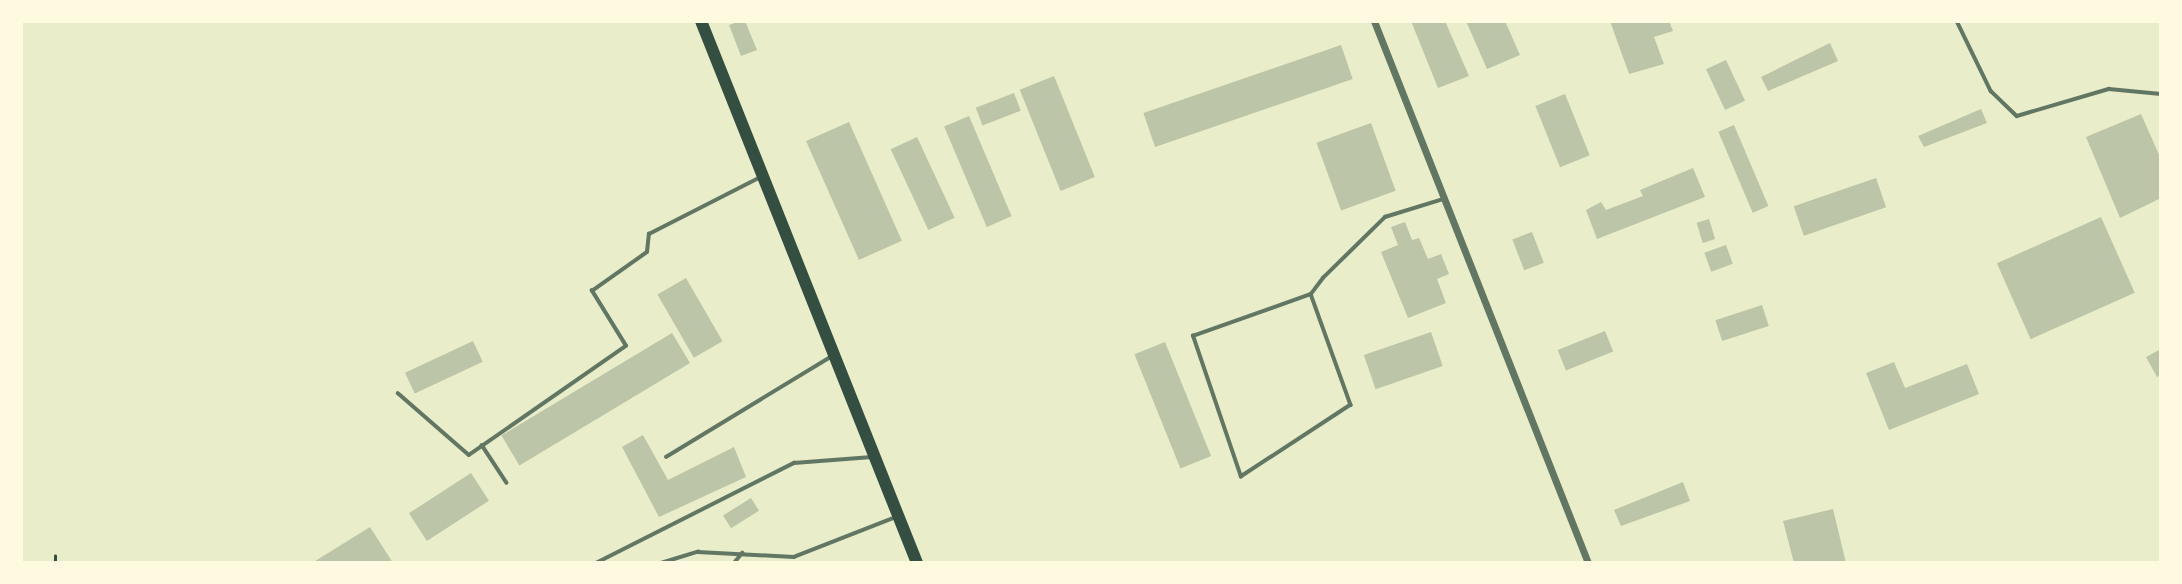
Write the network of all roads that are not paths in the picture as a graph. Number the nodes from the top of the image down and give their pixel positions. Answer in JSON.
{"nodes":[{"id":1,"x":701,"y":21,"type":"edge"},
{"id":2,"x":1374,"y":21,"type":"edge"},
{"id":3,"x":1957,"y":21,"type":"edge"},
{"id":4,"x":2161,"y":94,"type":"edge"},
{"id":5,"x":763,"y":176,"type":"junction"},
{"id":6,"x":1444,"y":199,"type":"junction"},
{"id":7,"x":1311,"y":294,"type":"junction"},
{"id":8,"x":834,"y":355,"type":"junction"},
{"id":9,"x":398,"y":393,"type":"dead end"},
{"id":10,"x":482,"y":445,"type":"junction"},
{"id":11,"x":666,"y":457,"type":"dead end"},
{"id":12,"x":874,"y":457,"type":"junction"},
{"id":13,"x":507,"y":483,"type":"dead end"},
{"id":14,"x":898,"y":516,"type":"junction"},
{"id":15,"x":742,"y":554,"type":"junction"},
{"id":16,"x":596,"y":563,"type":"edge"},
{"id":17,"x":661,"y":563,"type":"edge"},
{"id":18,"x":734,"y":563,"type":"edge"},
{"id":19,"x":916,"y":563,"type":"edge"},
{"id":20,"x":1588,"y":563,"type":"edge"}],
"edges":[{"from":1,"to":5,"type":"main road"},
{"from":2,"to":6,"type":"street"},
{"from":3,"to":4,"type":"lane"},
{"from":5,"to":8,"type":"main road"},
{"from":5,"to":10,"type":"lane"},
{"from":6,"to":7,"type":"lane"},
{"from":6,"to":20,"type":"street"},
{"from":7,"to":7,"type":"lane"},
{"from":8,"to":11,"type":"lane"},
{"from":8,"to":12,"type":"main road"},
{"from":9,"to":10,"type":"lane"},
{"from":10,"to":13,"type":"lane"},
{"from":12,"to":14,"type":"main road"},
{"from":12,"to":16,"type":"lane"},
{"from":14,"to":15,"type":"lane"},
{"from":14,"to":19,"type":"main road"},
{"from":15,"to":17,"type":"lane"},
{"from":15,"to":18,"type":"lane"}]}
